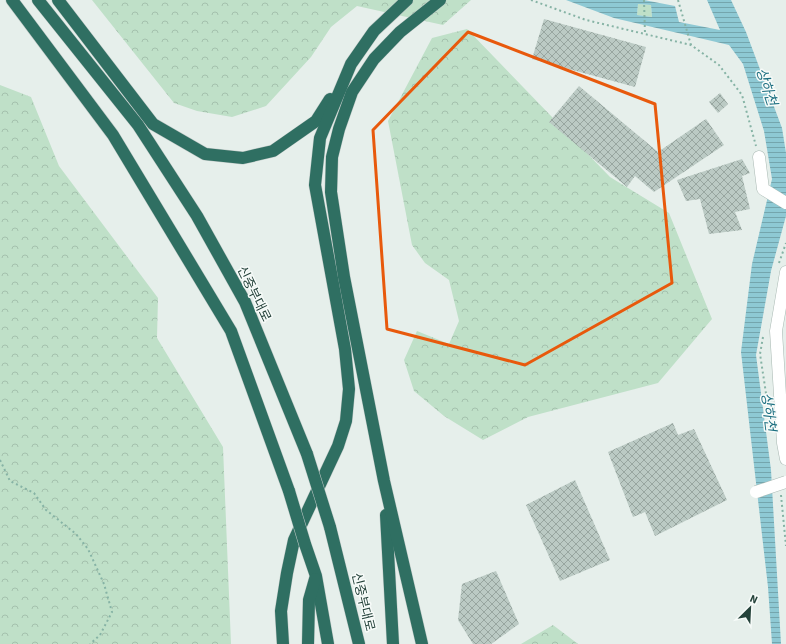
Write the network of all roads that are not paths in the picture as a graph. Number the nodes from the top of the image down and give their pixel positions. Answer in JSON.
{"nodes":[{"id":1,"x":12,"y":0,"type":"edge"},
{"id":2,"x":38,"y":0,"type":"edge"},
{"id":3,"x":58,"y":0,"type":"edge"},
{"id":4,"x":407,"y":0,"type":"edge"},
{"id":5,"x":440,"y":0,"type":"edge"},
{"id":6,"x":351,"y":64,"type":"junction"},
{"id":7,"x":759,"y":157,"type":"road end"},
{"id":8,"x":786,"y":203,"type":"edge"},
{"id":9,"x":786,"y":272,"type":"edge"},
{"id":10,"x":786,"y":459,"type":"edge"},
{"id":11,"x":384,"y":481,"type":"junction"},
{"id":12,"x":786,"y":482,"type":"edge"},
{"id":13,"x":756,"y":492,"type":"dead end"},
{"id":14,"x":316,"y":576,"type":"junction"},
{"id":15,"x":283,"y":644,"type":"edge"},
{"id":16,"x":308,"y":644,"type":"edge"},
{"id":17,"x":328,"y":644,"type":"edge"},
{"id":18,"x":359,"y":644,"type":"edge"},
{"id":19,"x":393,"y":644,"type":"edge"},
{"id":20,"x":422,"y":644,"type":"edge"}],
"edges":[{"from":1,"to":14,"type":"highway","bridge":true},
{"from":2,"to":18,"type":"highway","name":"신중부대로","bridge":true},
{"from":3,"to":6,"type":"highway"},
{"from":4,"to":6,"type":"highway"},
{"from":5,"to":11,"type":"highway"},
{"from":6,"to":15,"type":"highway"},
{"from":7,"to":8,"type":"street"},
{"from":9,"to":10,"type":"street"},
{"from":11,"to":19,"type":"highway"},
{"from":11,"to":20,"type":"highway"},
{"from":12,"to":13,"type":"street","bridge":true},
{"from":14,"to":16,"type":"highway"},
{"from":14,"to":17,"type":"highway"}]}
